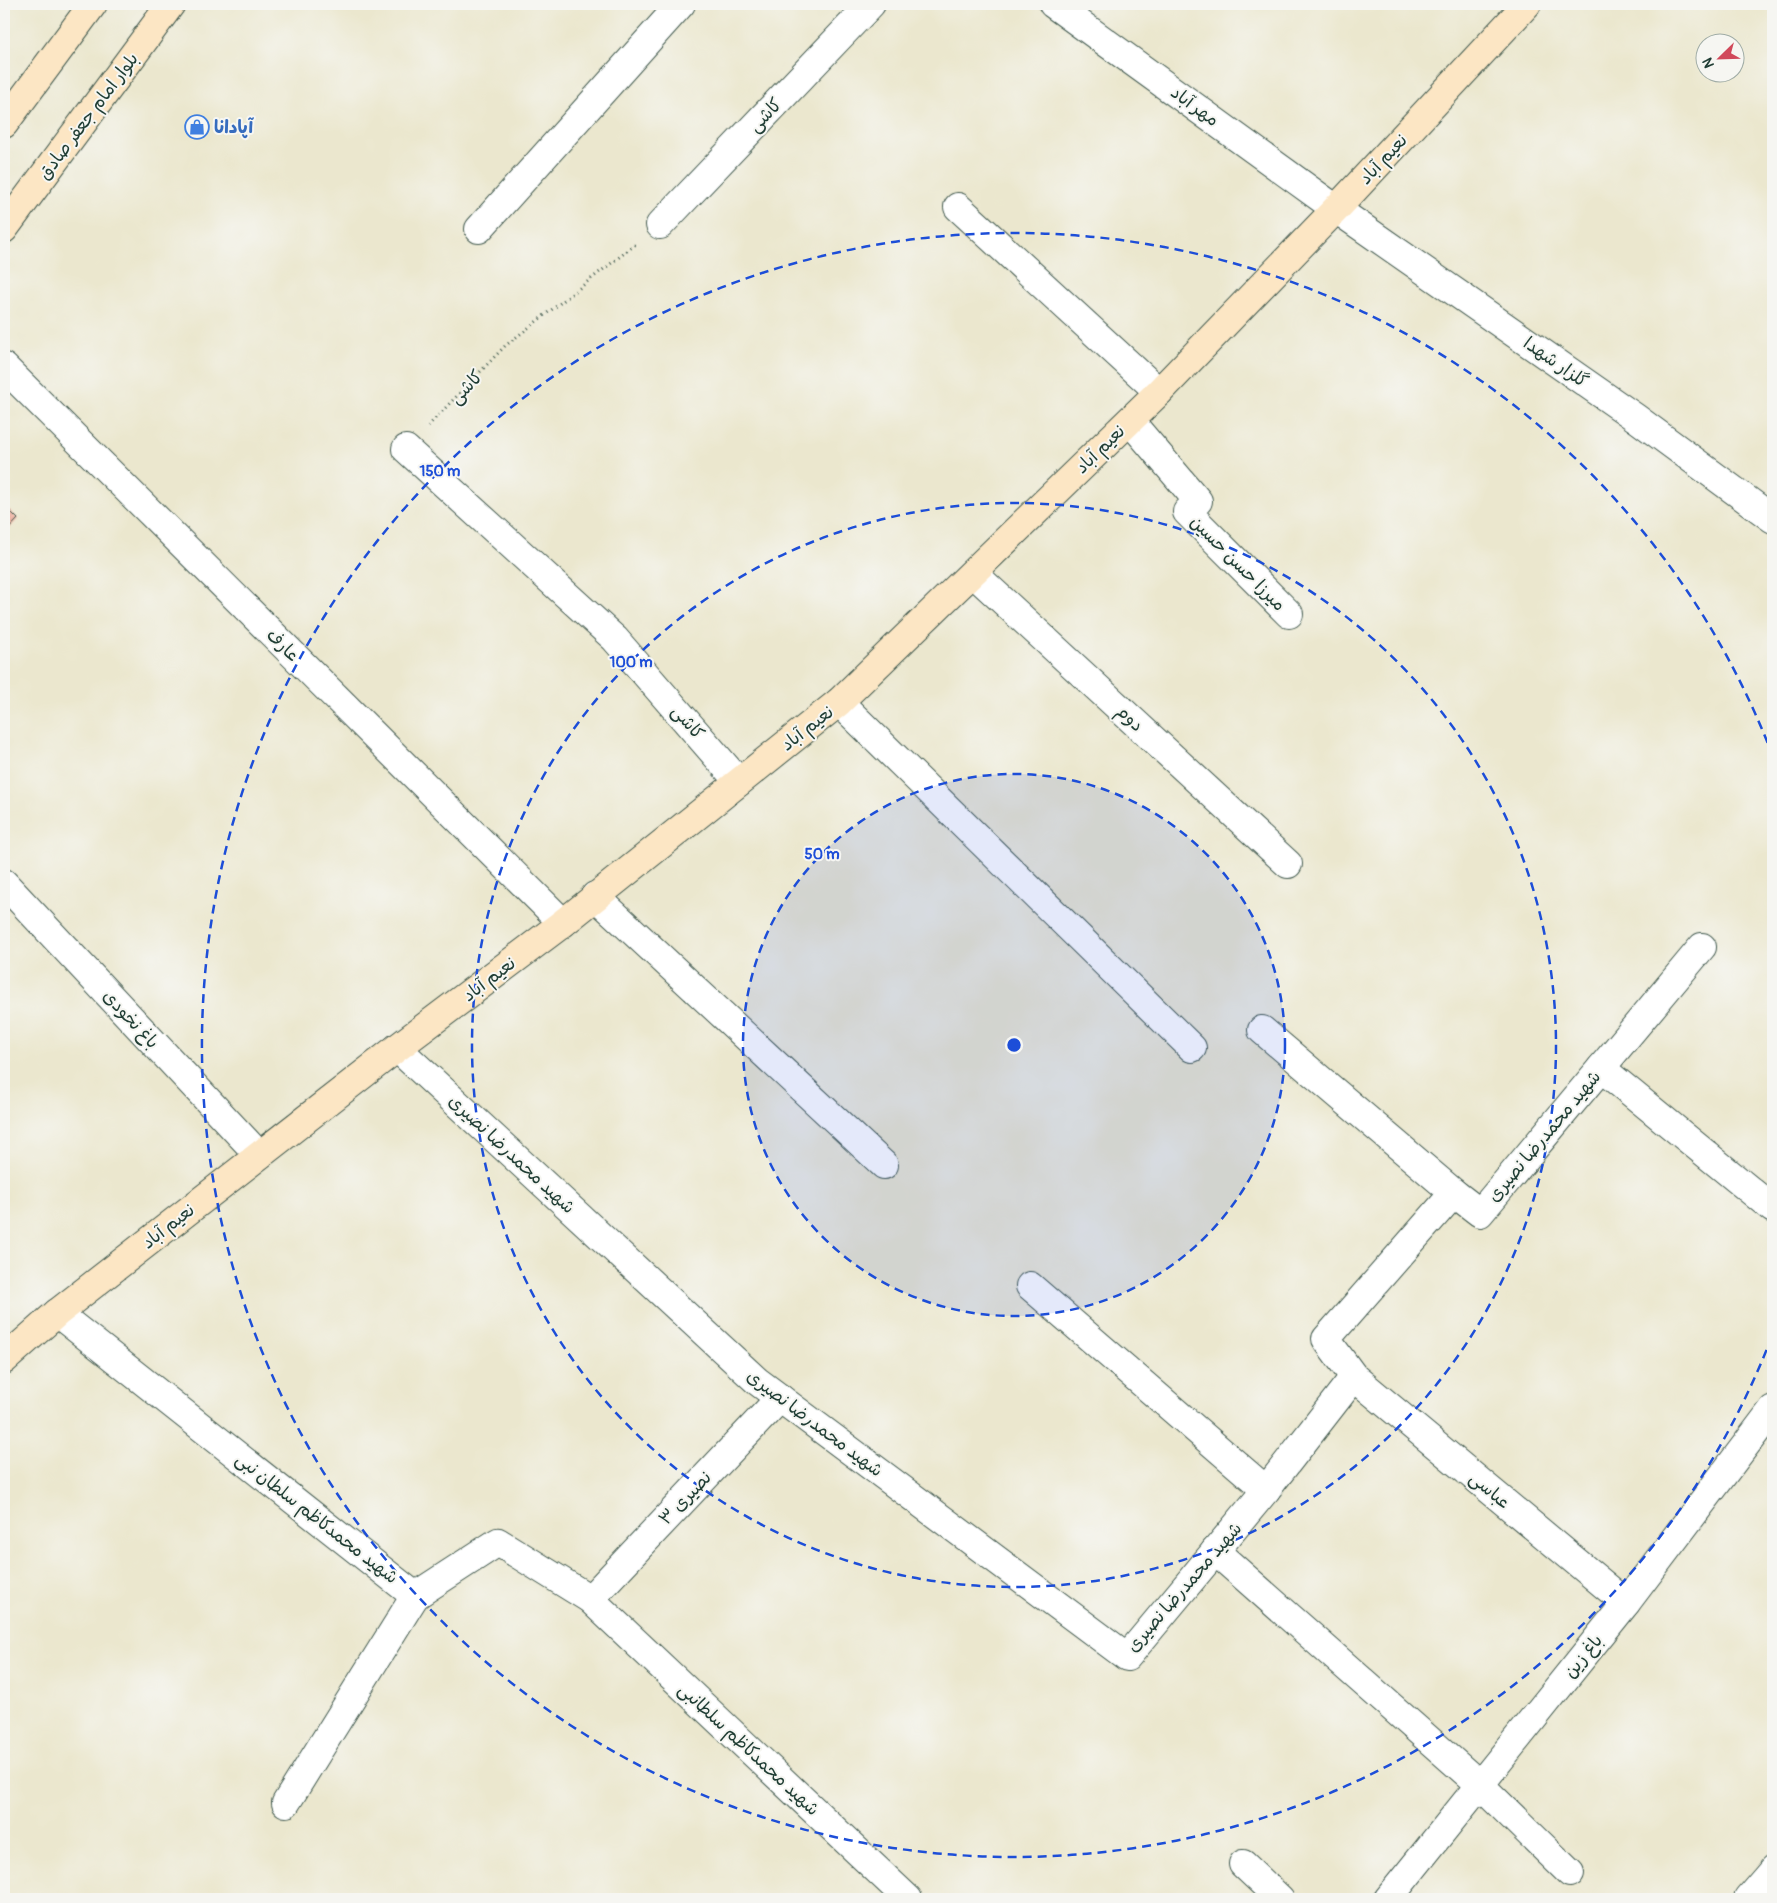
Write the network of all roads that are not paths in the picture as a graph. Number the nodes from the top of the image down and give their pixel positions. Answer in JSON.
{"nodes":[{"id":1,"x":93,"y":4,"type":"edge"},
{"id":2,"x":172,"y":4,"type":"edge"},
{"id":3,"x":681,"y":4,"type":"edge"},
{"id":4,"x":871,"y":4,"type":"edge"},
{"id":5,"x":1054,"y":4,"type":"edge"},
{"id":6,"x":1527,"y":4,"type":"edge"},
{"id":7,"x":4,"y":124,"type":"edge"},
{"id":8,"x":958,"y":207,"type":"dead end"},
{"id":9,"x":1336,"y":209,"type":"junction"},
{"id":10,"x":660,"y":225,"type":"road end"},
{"id":11,"x":4,"y":229,"type":"edge"},
{"id":12,"x":479,"y":229,"type":"dead end"},
{"id":13,"x":4,"y":367,"type":"edge"},
{"id":14,"x":1159,"y":392,"type":"junction"},
{"id":15,"x":1130,"y":420,"type":"junction"},
{"id":16,"x":406,"y":449,"type":"road end"},
{"id":17,"x":1773,"y":519,"type":"edge"},
{"id":18,"x":973,"y":573,"type":"junction"},
{"id":19,"x":1289,"y":614,"type":"dead end"},
{"id":20,"x":839,"y":702,"type":"junction"},
{"id":21,"x":739,"y":782,"type":"junction"},
{"id":22,"x":1288,"y":864,"type":"dead end"},
{"id":23,"x":4,"y":883,"type":"edge"},
{"id":24,"x":595,"y":896,"type":"junction"},
{"id":25,"x":563,"y":923,"type":"junction"},
{"id":26,"x":1702,"y":946,"type":"dead end"},
{"id":27,"x":1262,"y":1030,"type":"dead end"},
{"id":28,"x":397,"y":1048,"type":"junction"},
{"id":29,"x":1192,"y":1048,"type":"dead end"},
{"id":30,"x":1601,"y":1068,"type":"junction"},
{"id":31,"x":259,"y":1155,"type":"junction"},
{"id":32,"x":884,"y":1165,"type":"dead end"},
{"id":33,"x":1454,"y":1193,"type":"junction"},
{"id":34,"x":1773,"y":1209,"type":"edge"},
{"id":35,"x":1030,"y":1286,"type":"dead end"},
{"id":36,"x":57,"y":1313,"type":"junction"},
{"id":37,"x":4,"y":1360,"type":"edge"},
{"id":38,"x":1354,"y":1377,"type":"junction"},
{"id":39,"x":780,"y":1398,"type":"junction"},
{"id":40,"x":1773,"y":1409,"type":"edge"},
{"id":41,"x":1266,"y":1490,"type":"junction"},
{"id":42,"x":1215,"y":1551,"type":"junction"},
{"id":43,"x":415,"y":1596,"type":"junction"},
{"id":44,"x":590,"y":1599,"type":"junction"},
{"id":45,"x":1626,"y":1603,"type":"junction"},
{"id":46,"x":1480,"y":1785,"type":"junction"},
{"id":47,"x":286,"y":1803,"type":"dead end"},
{"id":48,"x":1243,"y":1864,"type":"dead end"},
{"id":49,"x":1773,"y":1870,"type":"edge"},
{"id":50,"x":1570,"y":1873,"type":"dead end"},
{"id":51,"x":908,"y":1899,"type":"edge"},
{"id":52,"x":1280,"y":1899,"type":"edge"},
{"id":53,"x":1388,"y":1899,"type":"edge"},
{"id":54,"x":1748,"y":1899,"type":"edge"}],
"edges":[{"from":1,"to":7,"type":"street"},
{"from":2,"to":11,"type":"street","name":"بلوار امام جعفر صادق"},
{"from":3,"to":12,"type":"street"},
{"from":4,"to":10,"type":"street","name":"کاشی"},
{"from":5,"to":9,"type":"street","name":"مهر آباد"},
{"from":6,"to":9,"type":"street","name":"نعیم آباد"},
{"from":8,"to":14,"type":"street"},
{"from":9,"to":14,"type":"street","name":"نعیم آباد"},
{"from":9,"to":17,"type":"street","name":"گلزار شهدا"},
{"from":13,"to":25,"type":"street","name":"عارف"},
{"from":14,"to":15,"type":"street","name":"نعیم آباد"},
{"from":15,"to":18,"type":"street","name":"نعیم آباد"},
{"from":15,"to":19,"type":"street","name":"میرزا حسن حسین"},
{"from":16,"to":21,"type":"street","name":"کاشی"},
{"from":18,"to":20,"type":"street","name":"نعیم آباد"},
{"from":18,"to":22,"type":"street","name":"دوم"},
{"from":20,"to":21,"type":"street","name":"نعیم آباد"},
{"from":20,"to":29,"type":"street"},
{"from":21,"to":24,"type":"street","name":"نعیم آباد"},
{"from":23,"to":31,"type":"street","name":"باغ نخودی"},
{"from":24,"to":25,"type":"street","name":"نعیم آباد"},
{"from":24,"to":32,"type":"street"},
{"from":25,"to":28,"type":"street","name":"نعیم آباد"},
{"from":26,"to":30,"type":"street","name":"شهید محمدرضا نصیری"},
{"from":27,"to":33,"type":"street"},
{"from":28,"to":31,"type":"street","name":"نعیم آباد"},
{"from":28,"to":39,"type":"street","name":"شهید محمدرضا نصیری"},
{"from":30,"to":33,"type":"street","name":"شهید محمدرضا نصیری"},
{"from":30,"to":34,"type":"street"},
{"from":31,"to":36,"type":"street","name":"نعیم آباد"},
{"from":33,"to":38,"type":"street"},
{"from":35,"to":41,"type":"street"},
{"from":36,"to":37,"type":"street","name":"نعیم آباد"},
{"from":36,"to":43,"type":"street","name":"شهید محمدکاظم سلطان نبی"},
{"from":38,"to":41,"type":"street","name":"شهید محمدرضا نصیری"},
{"from":38,"to":45,"type":"street","name":"عباسی"},
{"from":39,"to":42,"type":"street","name":"شهید محمدرضا نصیری"},
{"from":39,"to":44,"type":"street","name":"نصیری ۳"},
{"from":40,"to":45,"type":"street","name":"باغ زین"},
{"from":41,"to":42,"type":"street","name":"شهید محمدرضا نصیری"},
{"from":42,"to":46,"type":"street"},
{"from":43,"to":44,"type":"street","name":"شهید محمدکاظم سلطان نبی"},
{"from":43,"to":47,"type":"street"},
{"from":44,"to":51,"type":"street","name":"شهید محمدکاظم سلطانبی"},
{"from":45,"to":46,"type":"street","name":"باغ زین"},
{"from":46,"to":50,"type":"street"},
{"from":46,"to":53,"type":"street","name":"باغ زین"},
{"from":48,"to":52,"type":"street"},
{"from":49,"to":54,"type":"street"}]}
